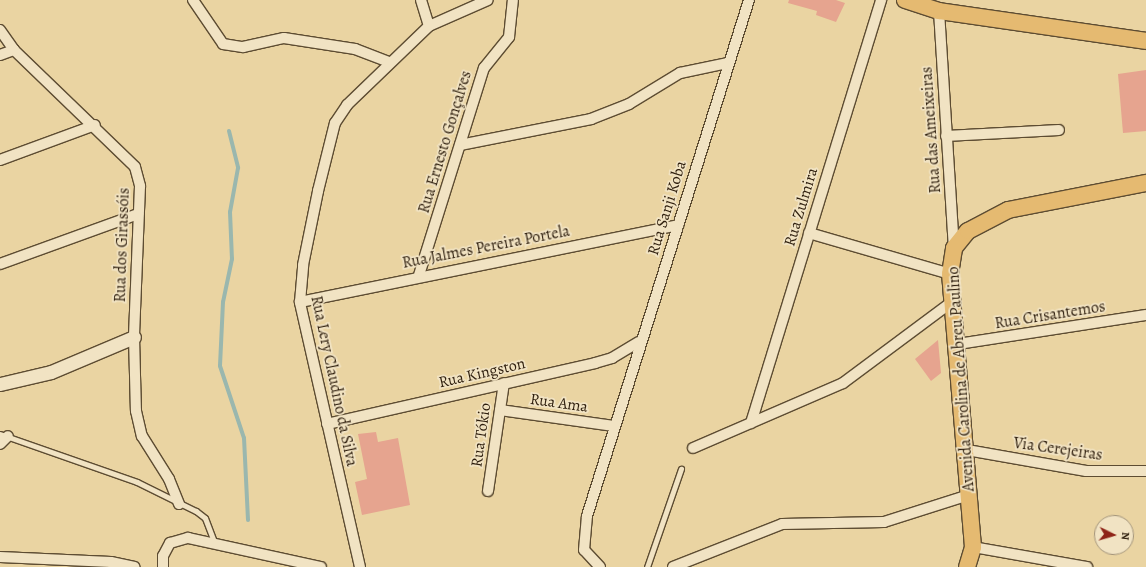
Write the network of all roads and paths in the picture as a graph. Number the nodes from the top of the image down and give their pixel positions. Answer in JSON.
{"nodes":[{"id":1,"x":193,"y":0,"type":"edge"},
{"id":2,"x":421,"y":0,"type":"edge"},
{"id":3,"x":488,"y":0,"type":"edge"},
{"id":4,"x":512,"y":0,"type":"edge"},
{"id":5,"x":749,"y":0,"type":"edge"},
{"id":6,"x":881,"y":0,"type":"edge"},
{"id":7,"x":905,"y":0,"type":"edge"},
{"id":8,"x":939,"y":11,"type":"junction"},
{"id":9,"x":430,"y":26,"type":"junction"},
{"id":10,"x":0,"y":30,"type":"edge"},
{"id":11,"x":1146,"y":30,"type":"edge"},
{"id":12,"x":1105,"y":35,"type":"junction"},
{"id":13,"x":1146,"y":42,"type":"edge"},
{"id":14,"x":14,"y":50,"type":"junction"},
{"id":15,"x":0,"y":55,"type":"edge"},
{"id":16,"x":389,"y":62,"type":"junction"},
{"id":17,"x":727,"y":63,"type":"junction"},
{"id":18,"x":95,"y":125,"type":"junction"},
{"id":19,"x":1059,"y":130,"type":"dead end"},
{"id":20,"x":946,"y":136,"type":"junction"},
{"id":21,"x":460,"y":145,"type":"junction"},
{"id":22,"x":0,"y":160,"type":"edge"},
{"id":23,"x":1144,"y":183,"type":"edge"},
{"id":24,"x":138,"y":214,"type":"junction"},
{"id":25,"x":678,"y":225,"type":"junction"},
{"id":26,"x":809,"y":234,"type":"junction"},
{"id":27,"x":954,"y":248,"type":"junction"},
{"id":28,"x":0,"y":264,"type":"edge"},
{"id":29,"x":950,"y":274,"type":"junction"},
{"id":30,"x":419,"y":275,"type":"junction"},
{"id":31,"x":953,"y":301,"type":"junction"},
{"id":32,"x":300,"y":302,"type":"junction"},
{"id":33,"x":1146,"y":315,"type":"edge"},
{"id":34,"x":134,"y":337,"type":"junction"},
{"id":35,"x":640,"y":342,"type":"junction"},
{"id":36,"x":958,"y":344,"type":"junction"},
{"id":37,"x":504,"y":383,"type":"junction"},
{"id":38,"x":0,"y":384,"type":"edge"},
{"id":39,"x":500,"y":410,"type":"junction"},
{"id":40,"x":751,"y":423,"type":"junction"},
{"id":41,"x":327,"y":424,"type":"junction"},
{"id":42,"x":614,"y":426,"type":"junction"},
{"id":43,"x":4,"y":435,"type":"edge"},
{"id":44,"x":0,"y":444,"type":"edge"},
{"id":45,"x":693,"y":448,"type":"dead end"},
{"id":46,"x":967,"y":450,"type":"junction"},
{"id":47,"x":681,"y":469,"type":"dead end"},
{"id":48,"x":1146,"y":471,"type":"edge"},
{"id":49,"x":488,"y":491,"type":"dead end"},
{"id":50,"x":969,"y":495,"type":"junction"},
{"id":51,"x":179,"y":504,"type":"junction"},
{"id":52,"x":214,"y":542,"type":"junction"},
{"id":53,"x":973,"y":547,"type":"junction"},
{"id":54,"x":0,"y":557,"type":"edge"},
{"id":55,"x":271,"y":562,"type":"edge"},
{"id":56,"x":1041,"y":564,"type":"edge"},
{"id":57,"x":134,"y":567,"type":"edge"},
{"id":58,"x":163,"y":567,"type":"edge"},
{"id":59,"x":321,"y":567,"type":"edge"},
{"id":60,"x":360,"y":567,"type":"edge"},
{"id":61,"x":600,"y":567,"type":"edge"},
{"id":62,"x":647,"y":567,"type":"edge"},
{"id":63,"x":673,"y":567,"type":"edge"},
{"id":64,"x":967,"y":567,"type":"edge"},
{"id":65,"x":1087,"y":567,"type":"edge"}],
"edges":[{"from":1,"to":16,"type":"street"},
{"from":2,"to":9,"type":"street"},
{"from":3,"to":9,"type":"street","name":"Rua Lery Claudino da Silva"},
{"from":4,"to":21,"type":"street","name":"Rua Ernesto Gonçalves"},
{"from":5,"to":17,"type":"street","name":"Rua Sanji Koba"},
{"from":6,"to":26,"type":"street","name":"Rua Zulmira"},
{"from":7,"to":8,"type":"main road"},
{"from":8,"to":12,"type":"main road"},
{"from":8,"to":20,"type":"street","name":"Rua das Ameixeiras"},
{"from":9,"to":16,"type":"street","name":"Rua Lery Claudino da Silva"},
{"from":10,"to":14,"type":"street","name":"Rua dos Girassóis"},
{"from":11,"to":12,"type":"main road"},
{"from":12,"to":13,"type":"main road"},
{"from":14,"to":15,"type":"street"},
{"from":14,"to":18,"type":"street","name":"Rua dos Girassóis"},
{"from":16,"to":32,"type":"street","name":"Rua Lery Claudino da Silva"},
{"from":17,"to":21,"type":"street"},
{"from":17,"to":25,"type":"street","name":"Rua Sanji Koba"},
{"from":18,"to":22,"type":"street"},
{"from":18,"to":24,"type":"street","name":"Rua dos Girassóis"},
{"from":19,"to":20,"type":"street"},
{"from":20,"to":27,"type":"street","name":"Rua das Ameixeiras"},
{"from":21,"to":30,"type":"street","name":"Rua Ernesto Gonçalves"},
{"from":23,"to":27,"type":"main road","name":"Avenida Carolina de Abreu Paulino"},
{"from":24,"to":28,"type":"street"},
{"from":24,"to":34,"type":"street","name":"Rua dos Girassóis"},
{"from":25,"to":30,"type":"street","name":"Rua Jalmes Pereira Portela"},
{"from":25,"to":35,"type":"street","name":"Rua Sanji Koba"},
{"from":26,"to":29,"type":"street"},
{"from":26,"to":40,"type":"street","name":"Rua Zulmira"},
{"from":27,"to":29,"type":"main road","name":"Avenida Carolina de Abreu Paulino"},
{"from":29,"to":31,"type":"main road","name":"Avenida Carolina de Abreu Paulino"},
{"from":30,"to":32,"type":"street","name":"Rua Jalmes Pereira Portela"},
{"from":31,"to":36,"type":"main road","name":"Avenida Carolina de Abreu Paulino"},
{"from":31,"to":40,"type":"street"},
{"from":32,"to":41,"type":"street","name":"Rua Lery Claudino da Silva"},
{"from":33,"to":36,"type":"street","name":"Rua Crisantemos"},
{"from":34,"to":38,"type":"street"},
{"from":34,"to":51,"type":"street","name":"Rua dos Girassóis"},
{"from":35,"to":37,"type":"street","name":"Rua Kingston"},
{"from":35,"to":42,"type":"street","name":"Rua Sanji Koba"},
{"from":36,"to":46,"type":"main road","name":"Avenida Carolina de Abreu Paulino"},
{"from":37,"to":39,"type":"street","name":"Rua Tókio"},
{"from":37,"to":41,"type":"street","name":"Rua Kingston"},
{"from":39,"to":42,"type":"street","name":"Rua Ama"},
{"from":39,"to":49,"type":"street","name":"Rua Tókio"},
{"from":40,"to":45,"type":"street"},
{"from":41,"to":60,"type":"street","name":"Rua Lery Claudino da Silva"},
{"from":42,"to":61,"type":"street","name":"Rua Sanji Koba"},
{"from":43,"to":44,"type":"street"},
{"from":43,"to":51,"type":"lane"},
{"from":46,"to":48,"type":"street","name":"Via Cerejeiras"},
{"from":46,"to":50,"type":"main road","name":"Avenida Carolina de Abreu Paulino"},
{"from":47,"to":62,"type":"lane"},
{"from":50,"to":53,"type":"main road","name":"Avenida Carolina de Abreu Paulino"},
{"from":50,"to":63,"type":"street"},
{"from":51,"to":52,"type":"lane"},
{"from":52,"to":55,"type":"street"},
{"from":52,"to":58,"type":"street"},
{"from":53,"to":56,"type":"street"},
{"from":53,"to":64,"type":"main road","name":"Avenida Carolina de Abreu Paulino"},
{"from":54,"to":57,"type":"street"},
{"from":55,"to":59,"type":"street"},
{"from":56,"to":65,"type":"street"}]}
